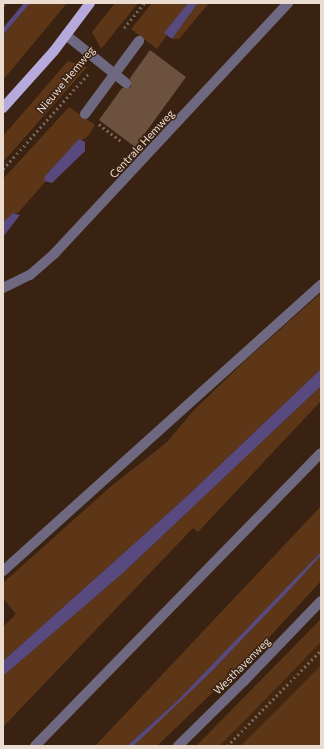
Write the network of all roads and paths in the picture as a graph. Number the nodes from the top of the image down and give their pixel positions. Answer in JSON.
{"nodes":[{"id":1,"x":90,"y":3,"type":"edge"},
{"id":2,"x":144,"y":3,"type":"edge"},
{"id":3,"x":288,"y":3,"type":"edge"},
{"id":4,"x":121,"y":32,"type":"dead end"},
{"id":5,"x":66,"y":35,"type":"junction"},
{"id":6,"x":139,"y":41,"type":"dead end"},
{"id":7,"x":98,"y":62,"type":"junction"},
{"id":8,"x":115,"y":74,"type":"junction"},
{"id":9,"x":126,"y":83,"type":"dead end"},
{"id":10,"x":3,"y":108,"type":"edge"},
{"id":11,"x":85,"y":114,"type":"dead end"},
{"id":12,"x":3,"y":169,"type":"edge"},
{"id":13,"x":321,"y":285,"type":"edge"},
{"id":14,"x":3,"y":288,"type":"edge"},
{"id":15,"x":321,"y":453,"type":"edge"},
{"id":16,"x":3,"y":571,"type":"edge"},
{"id":17,"x":321,"y":601,"type":"edge"},
{"id":18,"x":321,"y":650,"type":"edge"},
{"id":19,"x":35,"y":746,"type":"edge"},
{"id":20,"x":178,"y":746,"type":"edge"},
{"id":21,"x":227,"y":746,"type":"edge"}],
"edges":[{"from":1,"to":5,"type":"main road"},
{"from":2,"to":4,"type":"path"},
{"from":3,"to":14,"type":"street","name":"Centrale Hemweg"},
{"from":5,"to":7,"type":"street"},
{"from":5,"to":10,"type":"main road"},
{"from":6,"to":8,"type":"street"},
{"from":7,"to":8,"type":"street"},
{"from":7,"to":12,"type":"path","name":"Nieuwe Hemweg"},
{"from":8,"to":9,"type":"street"},
{"from":8,"to":11,"type":"street"},
{"from":13,"to":16,"type":"street"},
{"from":15,"to":19,"type":"street"},
{"from":17,"to":20,"type":"street","name":"Westhavenweg"},
{"from":18,"to":21,"type":"path"}]}
